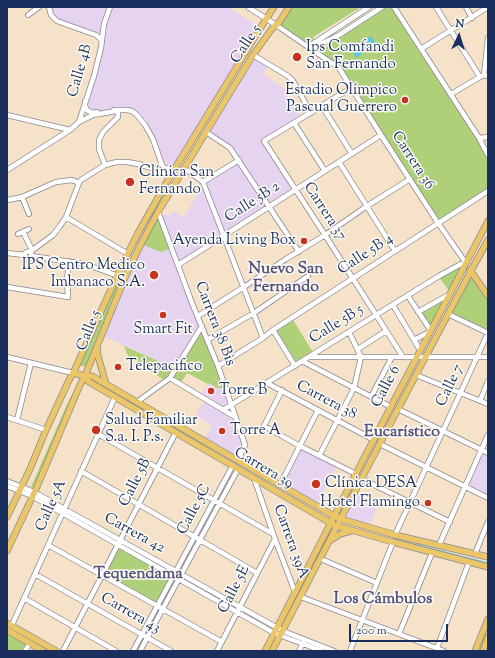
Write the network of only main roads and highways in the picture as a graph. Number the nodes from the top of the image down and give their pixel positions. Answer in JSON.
{"nodes":[{"id":1,"x":274,"y":7,"type":"edge"},
{"id":2,"x":289,"y":7,"type":"edge"},
{"id":3,"x":488,"y":221,"type":"edge"},
{"id":4,"x":487,"y":243,"type":"edge"},
{"id":5,"x":466,"y":263,"type":"junction"},
{"id":6,"x":471,"y":271,"type":"junction"},
{"id":7,"x":488,"y":296,"type":"edge"},
{"id":8,"x":97,"y":345,"type":"junction"},
{"id":9,"x":73,"y":373,"type":"junction"},
{"id":10,"x":85,"y":376,"type":"junction"},
{"id":11,"x":106,"y":384,"type":"junction"},
{"id":12,"x":386,"y":416,"type":"junction"},
{"id":13,"x":388,"y":428,"type":"junction"},
{"id":14,"x":375,"y":452,"type":"junction"},
{"id":15,"x":364,"y":458,"type":"junction"},
{"id":16,"x":297,"y":495,"type":"junction"},
{"id":17,"x":297,"y":504,"type":"junction"},
{"id":18,"x":334,"y":516,"type":"junction"},
{"id":19,"x":7,"y":518,"type":"edge"},
{"id":20,"x":341,"y":519,"type":"junction"},
{"id":21,"x":331,"y":523,"type":"junction"},
{"id":22,"x":337,"y":526,"type":"junction"},
{"id":23,"x":357,"y":532,"type":"junction"},
{"id":24,"x":405,"y":538,"type":"junction"},
{"id":25,"x":329,"y":542,"type":"junction"},
{"id":26,"x":410,"y":547,"type":"junction"},
{"id":27,"x":7,"y":551,"type":"edge"},
{"id":28,"x":488,"y":557,"type":"edge"},
{"id":29,"x":488,"y":567,"type":"edge"},
{"id":30,"x":303,"y":577,"type":"junction"},
{"id":31,"x":302,"y":595,"type":"junction"},
{"id":32,"x":289,"y":603,"type":"junction"},
{"id":33,"x":488,"y":619,"type":"edge"},
{"id":34,"x":9,"y":624,"type":"edge"},
{"id":35,"x":7,"y":632,"type":"edge"},
{"id":36,"x":488,"y":637,"type":"edge"},
{"id":37,"x":33,"y":638,"type":"junction"},
{"id":38,"x":30,"y":643,"type":"junction"},
{"id":39,"x":43,"y":651,"type":"edge"},
{"id":40,"x":56,"y":651,"type":"edge"},
{"id":41,"x":265,"y":651,"type":"edge"},
{"id":42,"x":272,"y":651,"type":"edge"},
{"id":43,"x":475,"y":651,"type":"edge"},
{"id":44,"x":483,"y":651,"type":"edge"}],
"edges":[{"from":1,"to":9,"type":"main road","name":"Calle 5"},
{"from":2,"to":8,"type":"main road","name":"Calle 5"},
{"from":3,"to":5,"type":"main road","name":"Calle 6"},
{"from":4,"to":6,"type":"main road","name":"Calle 6"},
{"from":5,"to":6,"type":"main road","name":"Carrera 36"},
{"from":5,"to":12,"type":"main road","name":"Calle 6"},
{"from":6,"to":7,"type":"main road","name":"Carrera 36"},
{"from":6,"to":13,"type":"main road","name":"Calle 6"},
{"from":8,"to":10,"type":"main road","name":"Calle 5"},
{"from":8,"to":11,"type":"main road"},
{"from":9,"to":10,"type":"main road","name":"Carrera 39"},
{"from":9,"to":19,"type":"main road","name":"Calle 5"},
{"from":10,"to":11,"type":"main road","name":"Carrera 39"},
{"from":10,"to":17,"type":"main road","name":"Carrera 39"},
{"from":10,"to":27,"type":"main road","name":"Calle 5"},
{"from":11,"to":16,"type":"main road","name":"Carrera 39"},
{"from":12,"to":13,"type":"main road"},
{"from":12,"to":15,"type":"main road","name":"Calle 6"},
{"from":13,"to":14,"type":"main road","name":"Calle 6"},
{"from":14,"to":15,"type":"main road"},
{"from":14,"to":20,"type":"main road","name":"Calle 6"},
{"from":15,"to":18,"type":"main road","name":"Calle 6"},
{"from":16,"to":17,"type":"main road"},
{"from":16,"to":18,"type":"main road","name":"Carrera 39"},
{"from":17,"to":21,"type":"main road","name":"Carrera 39"},
{"from":18,"to":20,"type":"main road","name":"Carrera 39"},
{"from":18,"to":21,"type":"main road","name":"Calle 6"},
{"from":20,"to":22,"type":"main road","name":"Calle 6"},
{"from":20,"to":24,"type":"main road","name":"Carrera 39"},
{"from":21,"to":22,"type":"main road","name":"Carrera 39"},
{"from":21,"to":30,"type":"main road","name":"Calle 6"},
{"from":22,"to":23,"type":"main road","name":"Carrera 39"},
{"from":22,"to":25,"type":"main road","name":"Calle 6"},
{"from":23,"to":25,"type":"main road"},
{"from":23,"to":26,"type":"main road","name":"Carrera 39"},
{"from":24,"to":26,"type":"main road"},
{"from":24,"to":28,"type":"main road","name":"Carrera 39"},
{"from":25,"to":31,"type":"main road","name":"Calle 6"},
{"from":26,"to":29,"type":"main road","name":"Carrera 39"},
{"from":30,"to":31,"type":"main road"},
{"from":30,"to":32,"type":"main road","name":"Calle 6"},
{"from":31,"to":32,"type":"main road"},
{"from":31,"to":42,"type":"main road","name":"Calle 6"},
{"from":32,"to":41,"type":"main road","name":"Calle 6"},
{"from":33,"to":43,"type":"main road"},
{"from":34,"to":37,"type":"main road"},
{"from":35,"to":38,"type":"main road"},
{"from":36,"to":44,"type":"main road"},
{"from":37,"to":38,"type":"main road"},
{"from":37,"to":40,"type":"main road"},
{"from":38,"to":39,"type":"main road"}]}
